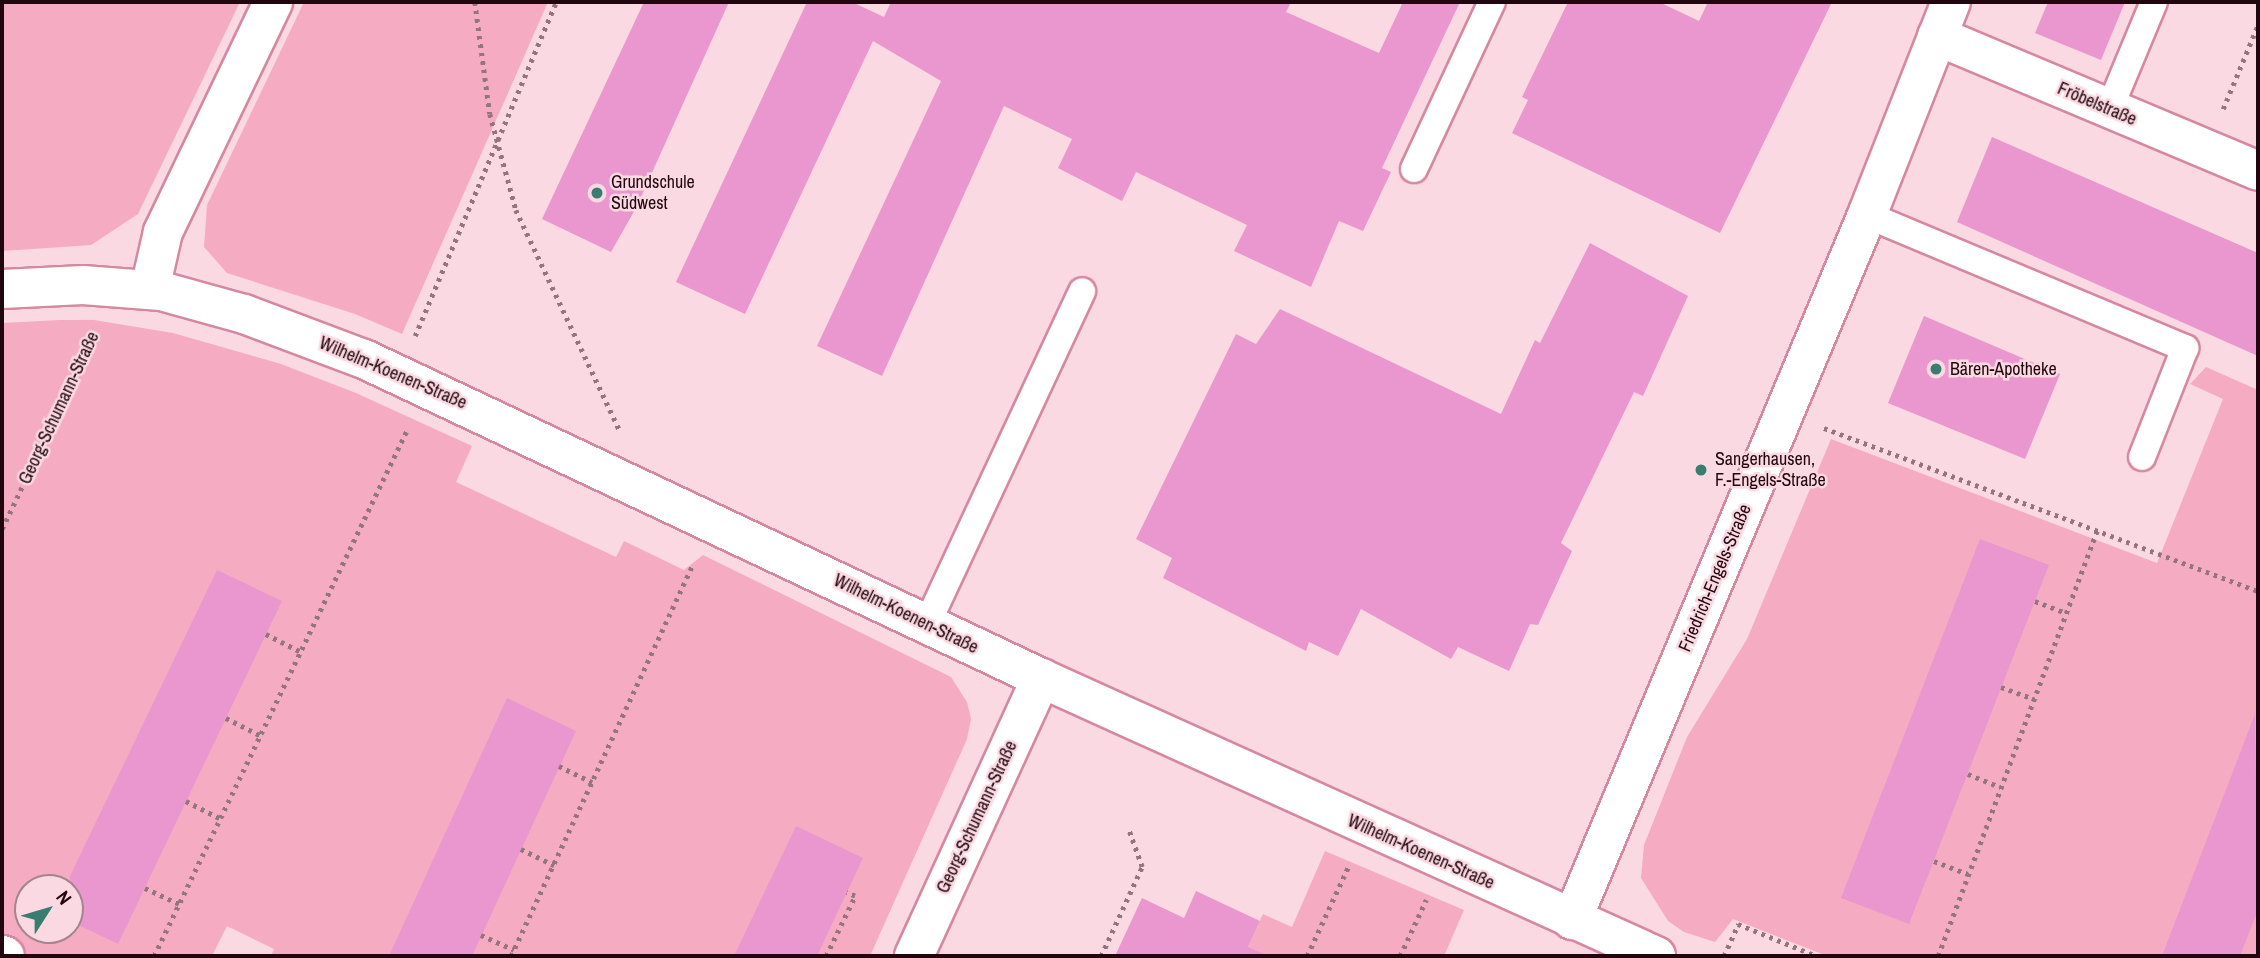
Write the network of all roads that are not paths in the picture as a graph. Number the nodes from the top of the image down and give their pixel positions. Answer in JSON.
{"nodes":[{"id":1,"x":273,"y":2,"type":"edge"},
{"id":2,"x":1492,"y":2,"type":"edge"},
{"id":3,"x":2154,"y":2,"type":"edge"},
{"id":4,"x":1944,"y":19,"type":"edge"},
{"id":5,"x":2109,"y":110,"type":"junction"},
{"id":6,"x":1414,"y":169,"type":"dead end"},
{"id":7,"x":2258,"y":171,"type":"edge"},
{"id":8,"x":1867,"y":215,"type":"junction"},
{"id":9,"x":134,"y":288,"type":"junction"},
{"id":10,"x":2,"y":289,"type":"edge"},
{"id":11,"x":1082,"y":291,"type":"dead end"},
{"id":12,"x":2142,"y":457,"type":"dead end"},
{"id":13,"x":927,"y":624,"type":"junction"},
{"id":14,"x":1041,"y":678,"type":"junction"},
{"id":15,"x":1572,"y":920,"type":"junction"},
{"id":16,"x":914,"y":956,"type":"edge"},
{"id":17,"x":1656,"y":956,"type":"edge"}],
"edges":[{"from":1,"to":9,"type":"street"},
{"from":2,"to":6,"type":"lane"},
{"from":3,"to":5,"type":"lane"},
{"from":4,"to":5,"type":"street","name":"Fröbelstraße"},
{"from":4,"to":8,"type":"street","name":"Friedrich-Engels-Straße"},
{"from":5,"to":7,"type":"street","name":"Fröbelstraße"},
{"from":8,"to":12,"type":"lane"},
{"from":8,"to":15,"type":"street","name":"Friedrich-Engels-Straße"},
{"from":9,"to":10,"type":"street","name":"Wilhelm-Koenen-Straße"},
{"from":9,"to":13,"type":"street","name":"Wilhelm-Koenen-Straße"},
{"from":11,"to":13,"type":"lane"},
{"from":13,"to":14,"type":"street","name":"Wilhelm-Koenen-Straße"},
{"from":14,"to":15,"type":"street","name":"Wilhelm-Koenen-Straße"},
{"from":14,"to":16,"type":"street","name":"Georg-Schumann-Straße"},
{"from":15,"to":17,"type":"street","name":"Wilhelm-Koenen-Straße"}]}
